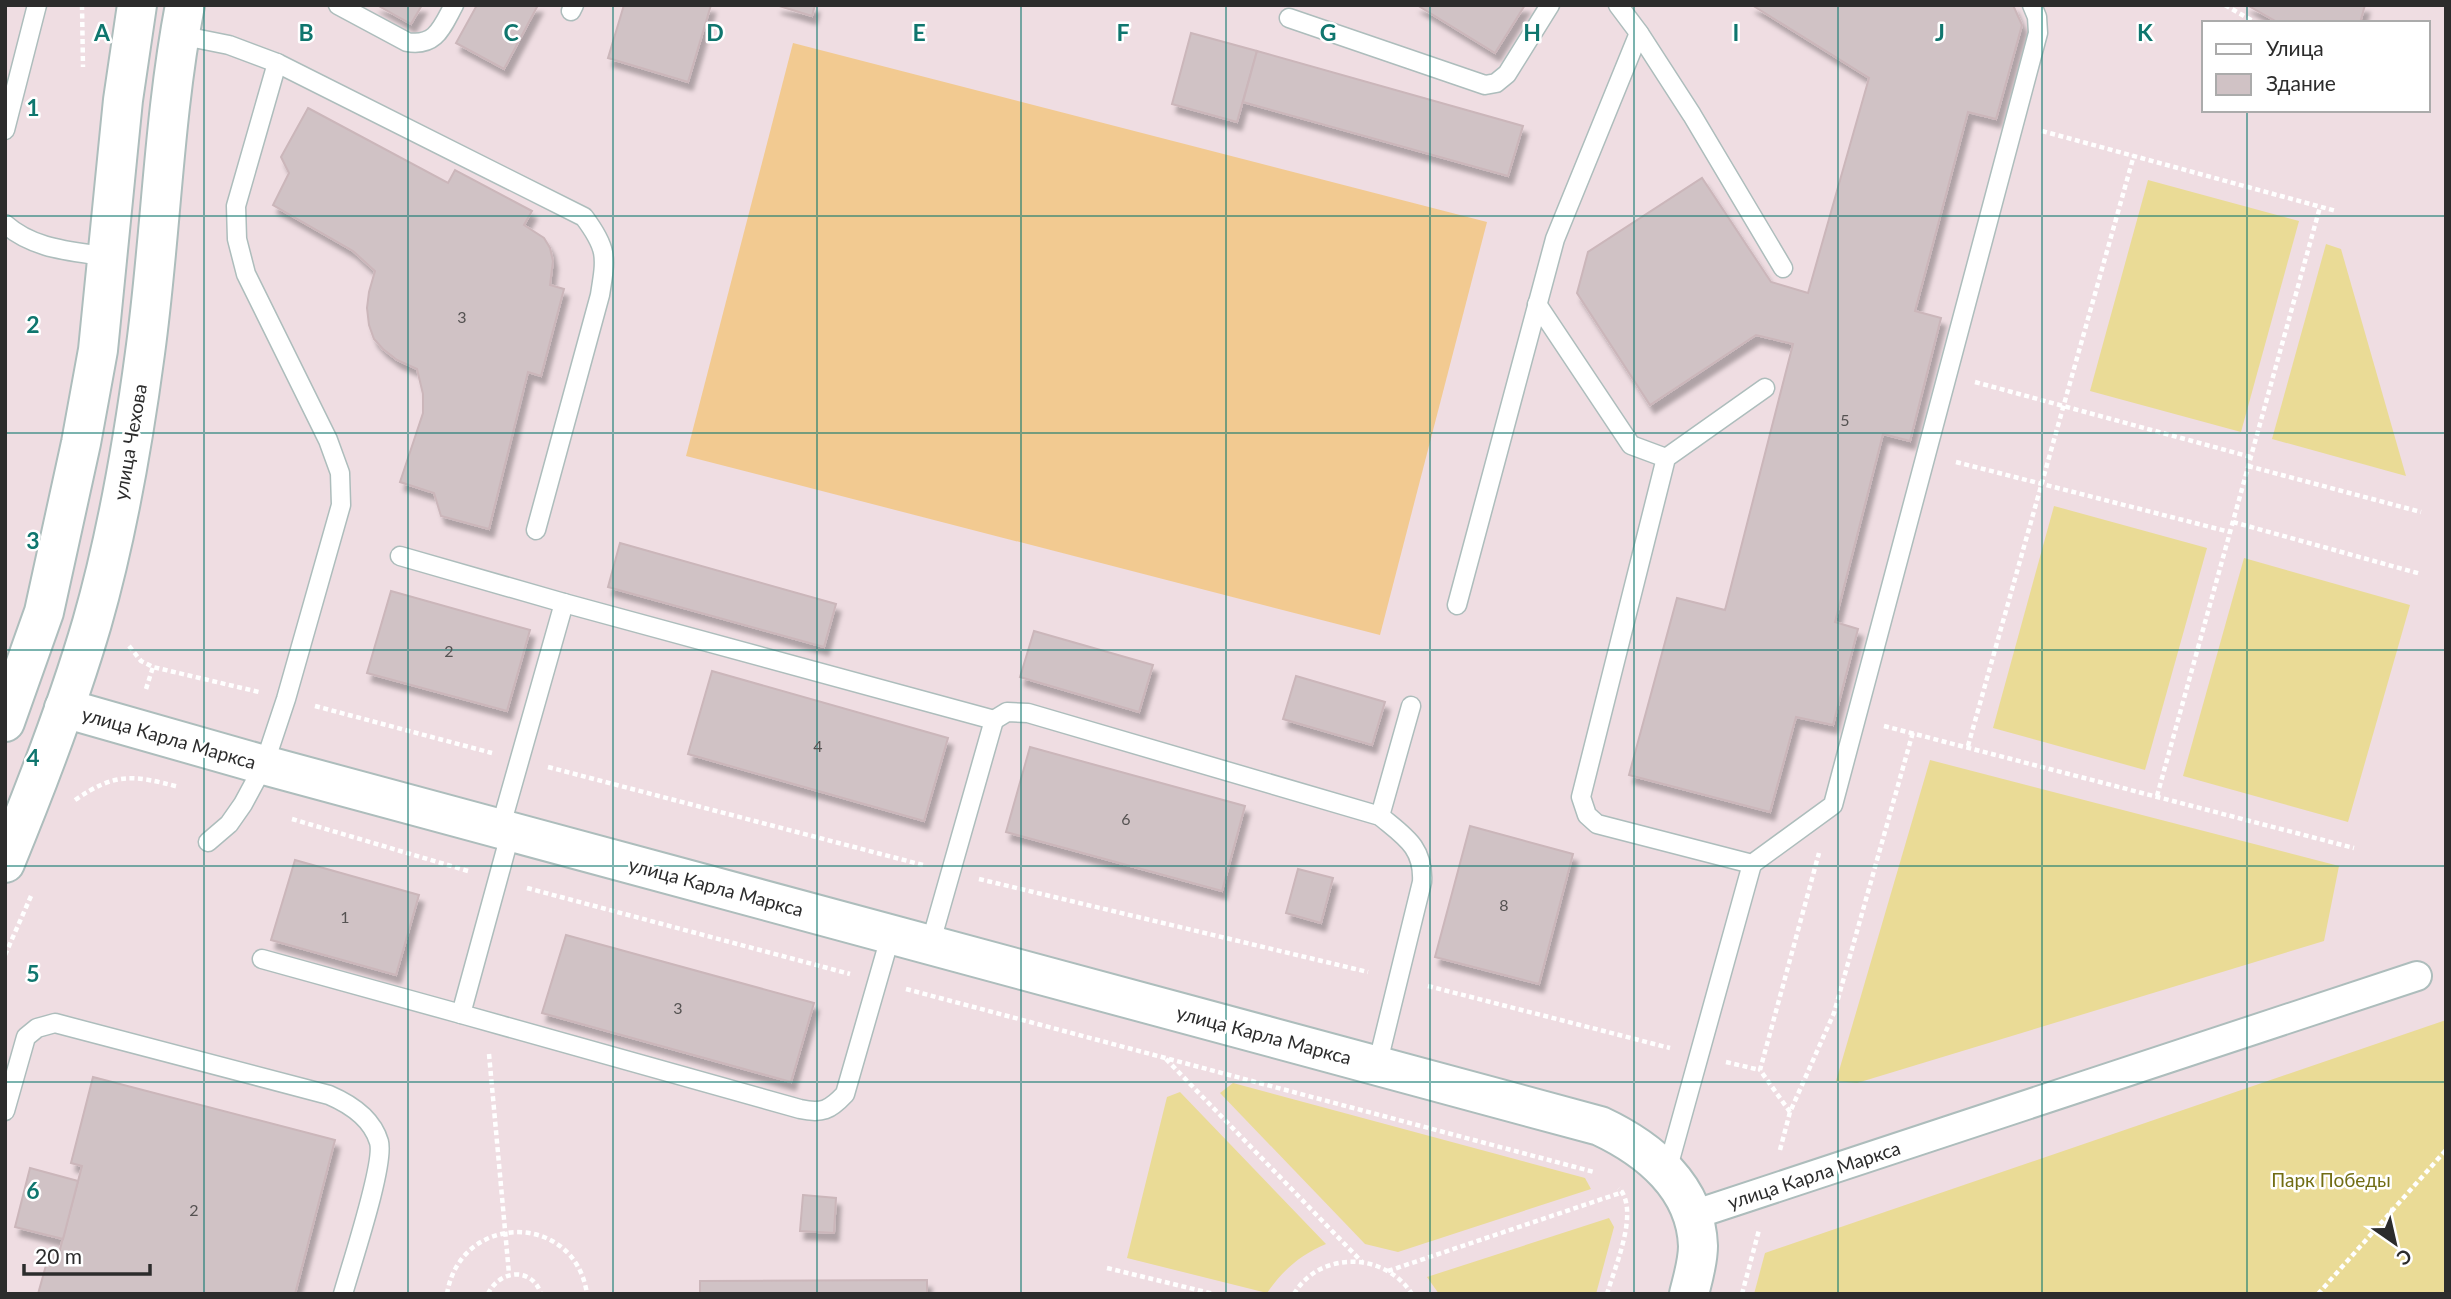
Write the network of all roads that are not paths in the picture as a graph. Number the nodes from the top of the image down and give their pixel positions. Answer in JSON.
{"nodes":[{"id":1,"x":37,"y":5,"type":"edge"},
{"id":2,"x":112,"y":5,"type":"edge"},
{"id":3,"x":137,"y":5,"type":"edge"},
{"id":4,"x":338,"y":5,"type":"edge"},
{"id":5,"x":454,"y":5,"type":"edge"},
{"id":6,"x":1550,"y":5,"type":"edge"},
{"id":7,"x":1618,"y":5,"type":"edge"},
{"id":8,"x":2032,"y":5,"type":"edge"},
{"id":9,"x":1289,"y":18,"type":"dead end"},
{"id":10,"x":182,"y":20,"type":"edge"},
{"id":11,"x":1639,"y":33,"type":"junction"},
{"id":12,"x":277,"y":64,"type":"junction"},
{"id":13,"x":5,"y":130,"type":"edge"},
{"id":14,"x":5,"y":224,"type":"edge"},
{"id":15,"x":110,"y":242,"type":"junction"},
{"id":16,"x":1783,"y":268,"type":"dead end"},
{"id":17,"x":1537,"y":304,"type":"junction"},
{"id":18,"x":1765,"y":388,"type":"dead end"},
{"id":19,"x":1666,"y":458,"type":"junction"},
{"id":20,"x":537,"y":530,"type":"dead end"},
{"id":21,"x":400,"y":556,"type":"dead end"},
{"id":22,"x":564,"y":603,"type":"junction"},
{"id":23,"x":1457,"y":606,"type":"dead end"},
{"id":24,"x":1411,"y":706,"type":"dead end"},
{"id":25,"x":10,"y":708,"type":"edge"},
{"id":26,"x":64,"y":708,"type":"junction"},
{"id":27,"x":994,"y":720,"type":"junction"},
{"id":28,"x":264,"y":765,"type":"junction"},
{"id":29,"x":1380,"y":816,"type":"junction"},
{"id":30,"x":506,"y":830,"type":"junction"},
{"id":31,"x":208,"y":842,"type":"dead end"},
{"id":32,"x":5,"y":863,"type":"edge"},
{"id":33,"x":1752,"y":864,"type":"junction"},
{"id":34,"x":891,"y":934,"type":"junction"},
{"id":35,"x":930,"y":945,"type":"junction"},
{"id":36,"x":262,"y":959,"type":"dead end"},
{"id":37,"x":2417,"y":976,"type":"dead end"},
{"id":38,"x":461,"y":1014,"type":"junction"},
{"id":39,"x":1377,"y":1066,"type":"junction"},
{"id":40,"x":5,"y":1111,"type":"edge"},
{"id":41,"x":1680,"y":1191,"type":"junction"},
{"id":42,"x":343,"y":1294,"type":"edge"},
{"id":43,"x":1689,"y":1294,"type":"edge"}],
"edges":[{"from":1,"to":13,"type":"lane"},
{"from":2,"to":15,"type":"main road"},
{"from":3,"to":15,"type":"main road"},
{"from":4,"to":5,"type":"lane"},
{"from":6,"to":9,"type":"lane"},
{"from":7,"to":11,"type":"lane"},
{"from":8,"to":33,"type":"lane"},
{"from":10,"to":12,"type":"lane"},
{"from":10,"to":26,"type":"main road","name":"улица Чехова"},
{"from":11,"to":16,"type":"lane"},
{"from":11,"to":17,"type":"lane"},
{"from":12,"to":20,"type":"lane"},
{"from":12,"to":28,"type":"lane"},
{"from":14,"to":15,"type":"lane"},
{"from":15,"to":25,"type":"main road"},
{"from":17,"to":19,"type":"lane"},
{"from":17,"to":23,"type":"lane"},
{"from":18,"to":19,"type":"lane"},
{"from":19,"to":33,"type":"lane"},
{"from":21,"to":22,"type":"lane"},
{"from":22,"to":27,"type":"lane"},
{"from":22,"to":30,"type":"lane"},
{"from":24,"to":29,"type":"lane"},
{"from":25,"to":26,"type":"main road","name":"улица Карла Маркса"},
{"from":26,"to":28,"type":"main road","name":"улица Карла Маркса"},
{"from":26,"to":32,"type":"main road","name":"улица Чехова"},
{"from":27,"to":29,"type":"lane"},
{"from":27,"to":35,"type":"lane"},
{"from":28,"to":30,"type":"main road","name":"улица Карла Маркса"},
{"from":28,"to":31,"type":"lane"},
{"from":29,"to":39,"type":"lane"},
{"from":30,"to":34,"type":"main road","name":"улица Карла Маркса"},
{"from":30,"to":38,"type":"lane"},
{"from":33,"to":41,"type":"lane"},
{"from":34,"to":35,"type":"main road","name":"улица Карла Маркса"},
{"from":34,"to":38,"type":"lane"},
{"from":35,"to":39,"type":"main road","name":"улица Карла Маркса"},
{"from":36,"to":38,"type":"lane"},
{"from":37,"to":41,"type":"street","name":"улица Карла Маркса"},
{"from":39,"to":41,"type":"main road","name":"улица Карла Маркса"},
{"from":40,"to":42,"type":"lane"},
{"from":41,"to":43,"type":"main road"}]}
